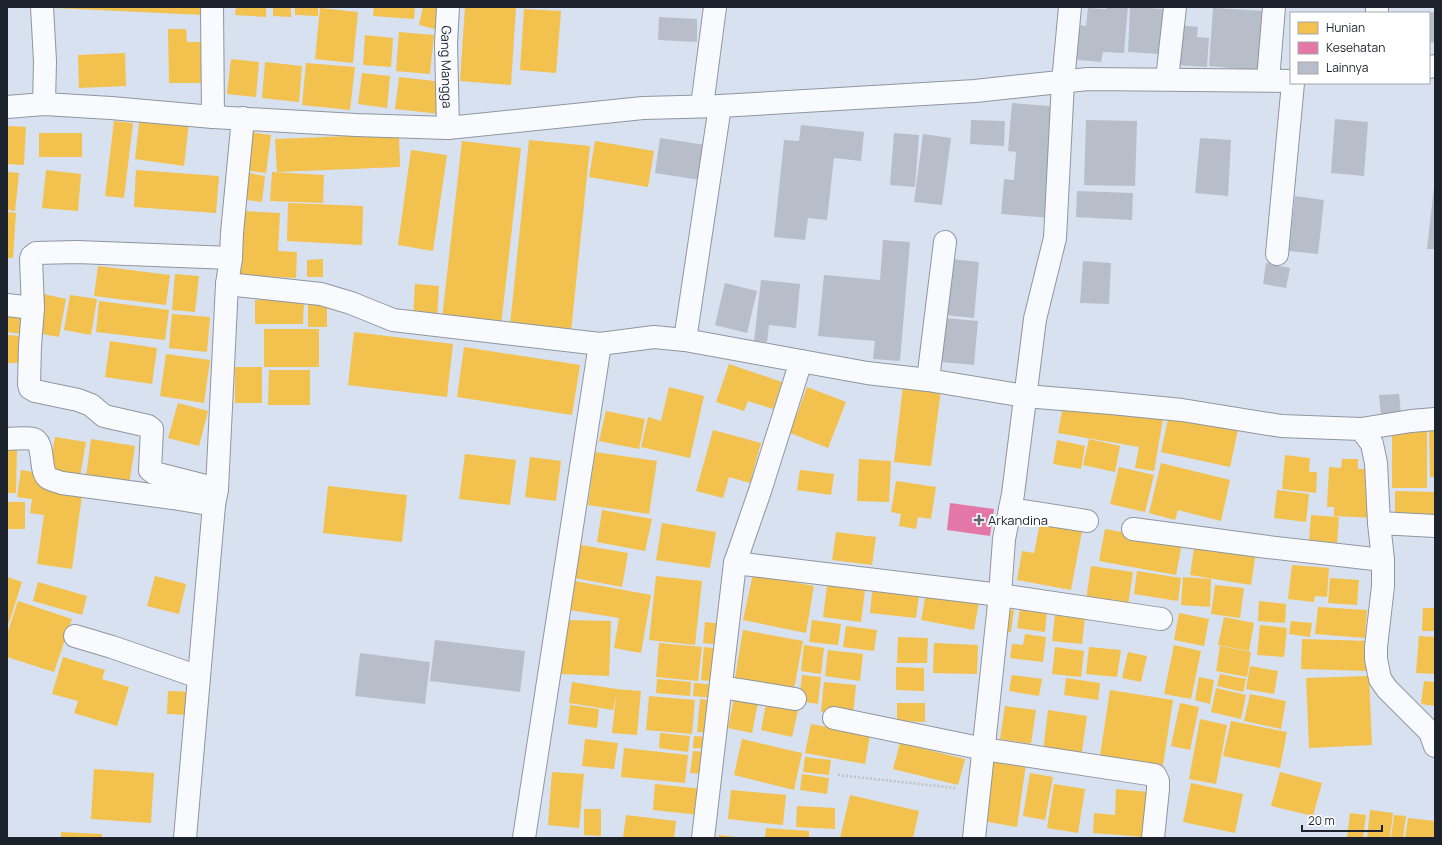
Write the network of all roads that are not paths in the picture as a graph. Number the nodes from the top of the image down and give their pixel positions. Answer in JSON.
{"nodes":[{"id":1,"x":42,"y":7,"type":"edge"},
{"id":2,"x":212,"y":7,"type":"edge"},
{"id":3,"x":448,"y":7,"type":"edge"},
{"id":4,"x":715,"y":7,"type":"edge"},
{"id":5,"x":1070,"y":7,"type":"edge"},
{"id":6,"x":1175,"y":7,"type":"edge"},
{"id":7,"x":1274,"y":7,"type":"edge"},
{"id":8,"x":1166,"y":79,"type":"junction"},
{"id":9,"x":1268,"y":80,"type":"junction"},
{"id":10,"x":1063,"y":82,"type":"junction"},
{"id":11,"x":1290,"y":82,"type":"edge"},
{"id":12,"x":1292,"y":84,"type":"edge"},
{"id":13,"x":44,"y":104,"type":"junction"},
{"id":14,"x":711,"y":106,"type":"junction"},
{"id":15,"x":7,"y":107,"type":"edge"},
{"id":16,"x":214,"y":117,"type":"junction"},
{"id":17,"x":244,"y":118,"type":"junction"},
{"id":18,"x":448,"y":128,"type":"junction"},
{"id":19,"x":946,"y":242,"type":"dead end"},
{"id":20,"x":1277,"y":254,"type":"dead end"},
{"id":21,"x":231,"y":258,"type":"junction"},
{"id":22,"x":227,"y":284,"type":"junction"},
{"id":23,"x":7,"y":305,"type":"edge"},
{"id":24,"x":34,"y":308,"type":"junction"},
{"id":25,"x":684,"y":340,"type":"junction"},
{"id":26,"x":600,"y":344,"type":"junction"},
{"id":27,"x":801,"y":361,"type":"junction"},
{"id":28,"x":928,"y":380,"type":"junction"},
{"id":29,"x":1025,"y":396,"type":"junction"},
{"id":30,"x":1435,"y":419,"type":"edge"},
{"id":31,"x":1361,"y":429,"type":"junction"},
{"id":32,"x":7,"y":439,"type":"edge"},
{"id":33,"x":216,"y":497,"type":"junction"},
{"id":34,"x":1010,"y":509,"type":"junction"},
{"id":35,"x":1087,"y":521,"type":"dead end"},
{"id":36,"x":1379,"y":523,"type":"junction"},
{"id":37,"x":1435,"y":526,"type":"edge"},
{"id":38,"x":1133,"y":529,"type":"dead end"},
{"id":39,"x":1383,"y":560,"type":"junction"},
{"id":40,"x":735,"y":563,"type":"junction"},
{"id":41,"x":1000,"y":595,"type":"junction"},
{"id":42,"x":1161,"y":619,"type":"dead end"},
{"id":43,"x":75,"y":636,"type":"dead end"},
{"id":44,"x":200,"y":677,"type":"junction"},
{"id":45,"x":721,"y":687,"type":"junction"},
{"id":46,"x":795,"y":699,"type":"dead end"},
{"id":47,"x":834,"y":718,"type":"dead end"},
{"id":48,"x":1435,"y":746,"type":"edge"},
{"id":49,"x":984,"y":749,"type":"junction"},
{"id":50,"x":185,"y":838,"type":"edge"},
{"id":51,"x":524,"y":838,"type":"edge"},
{"id":52,"x":703,"y":838,"type":"edge"},
{"id":53,"x":974,"y":838,"type":"edge"},
{"id":54,"x":1153,"y":838,"type":"edge"}],
"edges":[{"from":1,"to":13,"type":"street"},
{"from":2,"to":16,"type":"street"},
{"from":3,"to":18,"type":"street","name":"Gang Mangga"},
{"from":4,"to":14,"type":"street"},
{"from":5,"to":10,"type":"street"},
{"from":6,"to":8,"type":"street"},
{"from":7,"to":9,"type":"street"},
{"from":8,"to":9,"type":"street"},
{"from":8,"to":10,"type":"street"},
{"from":9,"to":11,"type":"street"},
{"from":10,"to":14,"type":"street"},
{"from":10,"to":29,"type":"street"},
{"from":12,"to":20,"type":"street"},
{"from":13,"to":15,"type":"street"},
{"from":13,"to":16,"type":"street"},
{"from":14,"to":18,"type":"street"},
{"from":14,"to":25,"type":"street"},
{"from":16,"to":17,"type":"street"},
{"from":17,"to":18,"type":"street"},
{"from":17,"to":21,"type":"street"},
{"from":19,"to":28,"type":"street"},
{"from":21,"to":22,"type":"street"},
{"from":21,"to":24,"type":"street"},
{"from":22,"to":26,"type":"street"},
{"from":22,"to":33,"type":"street"},
{"from":23,"to":24,"type":"street"},
{"from":24,"to":33,"type":"street"},
{"from":25,"to":26,"type":"street"},
{"from":25,"to":27,"type":"street"},
{"from":26,"to":51,"type":"street"},
{"from":27,"to":28,"type":"street"},
{"from":27,"to":40,"type":"street"},
{"from":28,"to":29,"type":"street"},
{"from":29,"to":31,"type":"street"},
{"from":29,"to":34,"type":"street"},
{"from":30,"to":31,"type":"street"},
{"from":31,"to":36,"type":"street"},
{"from":32,"to":33,"type":"street"},
{"from":33,"to":44,"type":"street"},
{"from":34,"to":35,"type":"street"},
{"from":34,"to":41,"type":"street"},
{"from":36,"to":37,"type":"street"},
{"from":36,"to":39,"type":"street"},
{"from":38,"to":39,"type":"street"},
{"from":39,"to":48,"type":"street"},
{"from":40,"to":41,"type":"street"},
{"from":40,"to":45,"type":"street"},
{"from":41,"to":42,"type":"street"},
{"from":41,"to":49,"type":"street"},
{"from":43,"to":44,"type":"street"},
{"from":44,"to":50,"type":"street"},
{"from":45,"to":46,"type":"street"},
{"from":45,"to":52,"type":"street"},
{"from":47,"to":49,"type":"street"},
{"from":49,"to":53,"type":"street"},
{"from":49,"to":54,"type":"street"}]}
